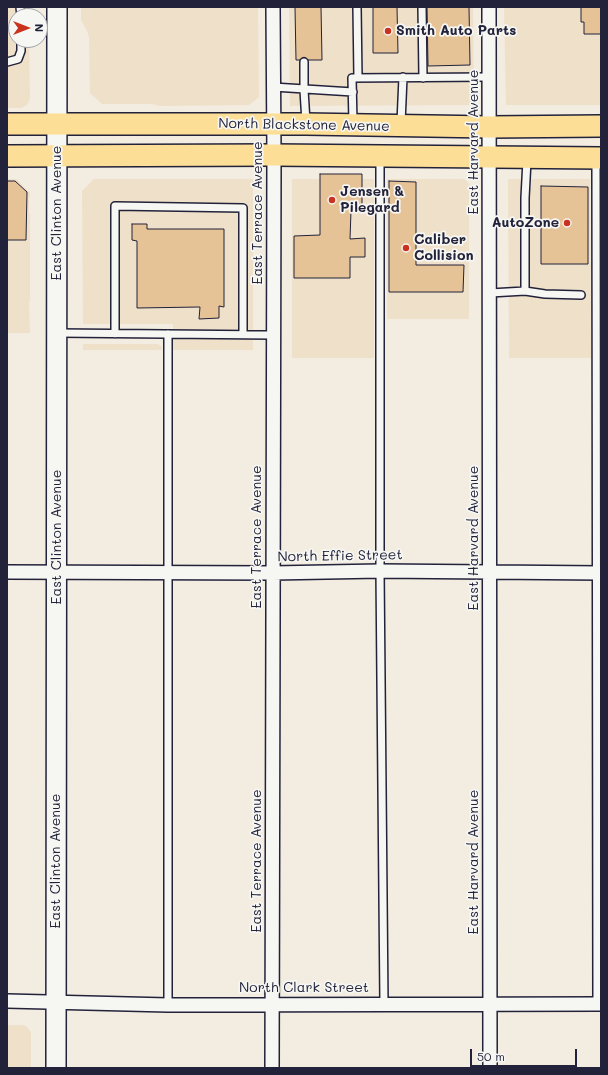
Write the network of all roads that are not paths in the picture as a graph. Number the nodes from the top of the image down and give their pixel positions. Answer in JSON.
{"nodes":[{"id":1,"x":57,"y":7,"type":"edge"},
{"id":2,"x":273,"y":7,"type":"edge"},
{"id":3,"x":357,"y":7,"type":"edge"},
{"id":4,"x":422,"y":7,"type":"edge"},
{"id":5,"x":489,"y":7,"type":"edge"},
{"id":6,"x":21,"y":48,"type":"edge"},
{"id":7,"x":7,"y":62,"type":"edge"},
{"id":8,"x":304,"y":62,"type":"dead end"},
{"id":9,"x":403,"y":77,"type":"junction"},
{"id":10,"x":490,"y":77,"type":"junction"},
{"id":11,"x":358,"y":78,"type":"junction"},
{"id":12,"x":423,"y":78,"type":"junction"},
{"id":13,"x":274,"y":87,"type":"junction"},
{"id":14,"x":304,"y":90,"type":"junction"},
{"id":15,"x":353,"y":92,"type":"junction"},
{"id":16,"x":7,"y":124,"type":"edge"},
{"id":17,"x":57,"y":124,"type":"junction"},
{"id":18,"x":274,"y":124,"type":"junction"},
{"id":19,"x":306,"y":124,"type":"junction"},
{"id":20,"x":353,"y":125,"type":"junction"},
{"id":21,"x":401,"y":126,"type":"junction"},
{"id":22,"x":601,"y":126,"type":"edge"},
{"id":23,"x":490,"y":127,"type":"junction"},
{"id":24,"x":274,"y":155,"type":"junction"},
{"id":25,"x":7,"y":156,"type":"edge"},
{"id":26,"x":57,"y":156,"type":"junction"},
{"id":27,"x":380,"y":156,"type":"junction"},
{"id":28,"x":490,"y":158,"type":"junction"},
{"id":29,"x":528,"y":158,"type":"junction"},
{"id":30,"x":599,"y":158,"type":"edge"},
{"id":31,"x":525,"y":291,"type":"junction"},
{"id":32,"x":490,"y":293,"type":"junction"},
{"id":33,"x":581,"y":295,"type":"dead end"},
{"id":34,"x":57,"y":333,"type":"junction"},
{"id":35,"x":115,"y":334,"type":"junction"},
{"id":36,"x":168,"y":334,"type":"junction"},
{"id":37,"x":243,"y":334,"type":"junction"},
{"id":38,"x":274,"y":335,"type":"junction"},
{"id":39,"x":380,"y":571,"type":"junction"},
{"id":40,"x":7,"y":572,"type":"edge"},
{"id":41,"x":490,"y":572,"type":"junction"},
{"id":42,"x":56,"y":573,"type":"junction"},
{"id":43,"x":168,"y":573,"type":"junction"},
{"id":44,"x":273,"y":573,"type":"junction"},
{"id":45,"x":599,"y":573,"type":"edge"},
{"id":46,"x":7,"y":1001,"type":"edge"},
{"id":47,"x":56,"y":1002,"type":"junction"},
{"id":48,"x":490,"y":1003,"type":"junction"},
{"id":49,"x":384,"y":1004,"type":"junction"},
{"id":50,"x":599,"y":1004,"type":"edge"},
{"id":51,"x":168,"y":1005,"type":"junction"},
{"id":52,"x":272,"y":1005,"type":"junction"},
{"id":53,"x":56,"y":1068,"type":"edge"},
{"id":54,"x":272,"y":1068,"type":"edge"},
{"id":55,"x":490,"y":1068,"type":"edge"}],
"edges":[{"from":1,"to":17,"type":"main road","name":"East Clinton Avenue"},
{"from":2,"to":13,"type":"street","name":"East Terrace Avenue"},
{"from":3,"to":11,"type":"lane"},
{"from":4,"to":12,"type":"lane"},
{"from":5,"to":10,"type":"street","name":"East Harvard Avenue"},
{"from":6,"to":7,"type":"lane"},
{"from":8,"to":14,"type":"lane"},
{"from":9,"to":11,"type":"lane"},
{"from":9,"to":12,"type":"lane"},
{"from":9,"to":21,"type":"lane"},
{"from":10,"to":12,"type":"lane"},
{"from":10,"to":23,"type":"street","name":"East Harvard Avenue"},
{"from":11,"to":15,"type":"lane"},
{"from":13,"to":14,"type":"lane"},
{"from":13,"to":18,"type":"street","name":"East Terrace Avenue"},
{"from":14,"to":15,"type":"lane"},
{"from":14,"to":19,"type":"lane"},
{"from":15,"to":20,"type":"lane"},
{"from":16,"to":17,"type":"main road","name":"North Blackstone Avenue"},
{"from":17,"to":18,"type":"main road","name":"North Blackstone Avenue"},
{"from":17,"to":26,"type":"main road","name":"East Clinton Avenue"},
{"from":18,"to":19,"type":"main road","name":"North Blackstone Avenue"},
{"from":18,"to":24,"type":"street","name":"East Terrace Avenue"},
{"from":19,"to":20,"type":"main road","name":"North Blackstone Avenue"},
{"from":20,"to":21,"type":"main road","name":"North Blackstone Avenue"},
{"from":21,"to":23,"type":"main road","name":"North Blackstone Avenue"},
{"from":22,"to":23,"type":"main road","name":"North Blackstone Avenue"},
{"from":23,"to":28,"type":"street","name":"East Harvard Avenue"},
{"from":24,"to":26,"type":"main road"},
{"from":24,"to":27,"type":"main road"},
{"from":24,"to":38,"type":"street","name":"East Terrace Avenue"},
{"from":25,"to":26,"type":"main road"},
{"from":26,"to":34,"type":"main road","name":"East Clinton Avenue"},
{"from":27,"to":28,"type":"main road"},
{"from":27,"to":39,"type":"lane"},
{"from":28,"to":29,"type":"main road"},
{"from":28,"to":32,"type":"street","name":"East Harvard Avenue"},
{"from":29,"to":30,"type":"main road"},
{"from":29,"to":31,"type":"lane"},
{"from":30,"to":45,"type":"lane"},
{"from":31,"to":32,"type":"lane"},
{"from":31,"to":33,"type":"lane"},
{"from":32,"to":41,"type":"street","name":"East Harvard Avenue"},
{"from":34,"to":35,"type":"lane"},
{"from":34,"to":42,"type":"main road","name":"East Clinton Avenue"},
{"from":35,"to":36,"type":"lane"},
{"from":35,"to":37,"type":"lane"},
{"from":36,"to":37,"type":"lane"},
{"from":36,"to":43,"type":"lane"},
{"from":37,"to":38,"type":"lane"},
{"from":38,"to":44,"type":"street","name":"East Terrace Avenue"},
{"from":39,"to":41,"type":"street","name":"North Effie Street"},
{"from":39,"to":44,"type":"street","name":"North Effie Street"},
{"from":39,"to":49,"type":"lane"},
{"from":40,"to":42,"type":"street","name":"North Effie Street"},
{"from":41,"to":45,"type":"street","name":"North Effie Street"},
{"from":41,"to":48,"type":"street","name":"East Harvard Avenue"},
{"from":42,"to":43,"type":"street","name":"North Effie Street"},
{"from":42,"to":47,"type":"main road","name":"East Clinton Avenue"},
{"from":43,"to":44,"type":"street","name":"North Effie Street"},
{"from":43,"to":51,"type":"lane"},
{"from":44,"to":52,"type":"street","name":"East Terrace Avenue"},
{"from":45,"to":50,"type":"lane"},
{"from":46,"to":47,"type":"street","name":"North Clark Street"},
{"from":47,"to":51,"type":"street","name":"North Clark Street"},
{"from":47,"to":53,"type":"main road","name":"East Clinton Avenue"},
{"from":48,"to":49,"type":"street","name":"North Clark Street"},
{"from":48,"to":50,"type":"street","name":"North Clark Street"},
{"from":48,"to":55,"type":"street","name":"East Harvard Avenue"},
{"from":49,"to":52,"type":"street","name":"North Clark Street"},
{"from":51,"to":52,"type":"street","name":"North Clark Street"},
{"from":52,"to":54,"type":"street","name":"East Terrace Avenue"}]}
